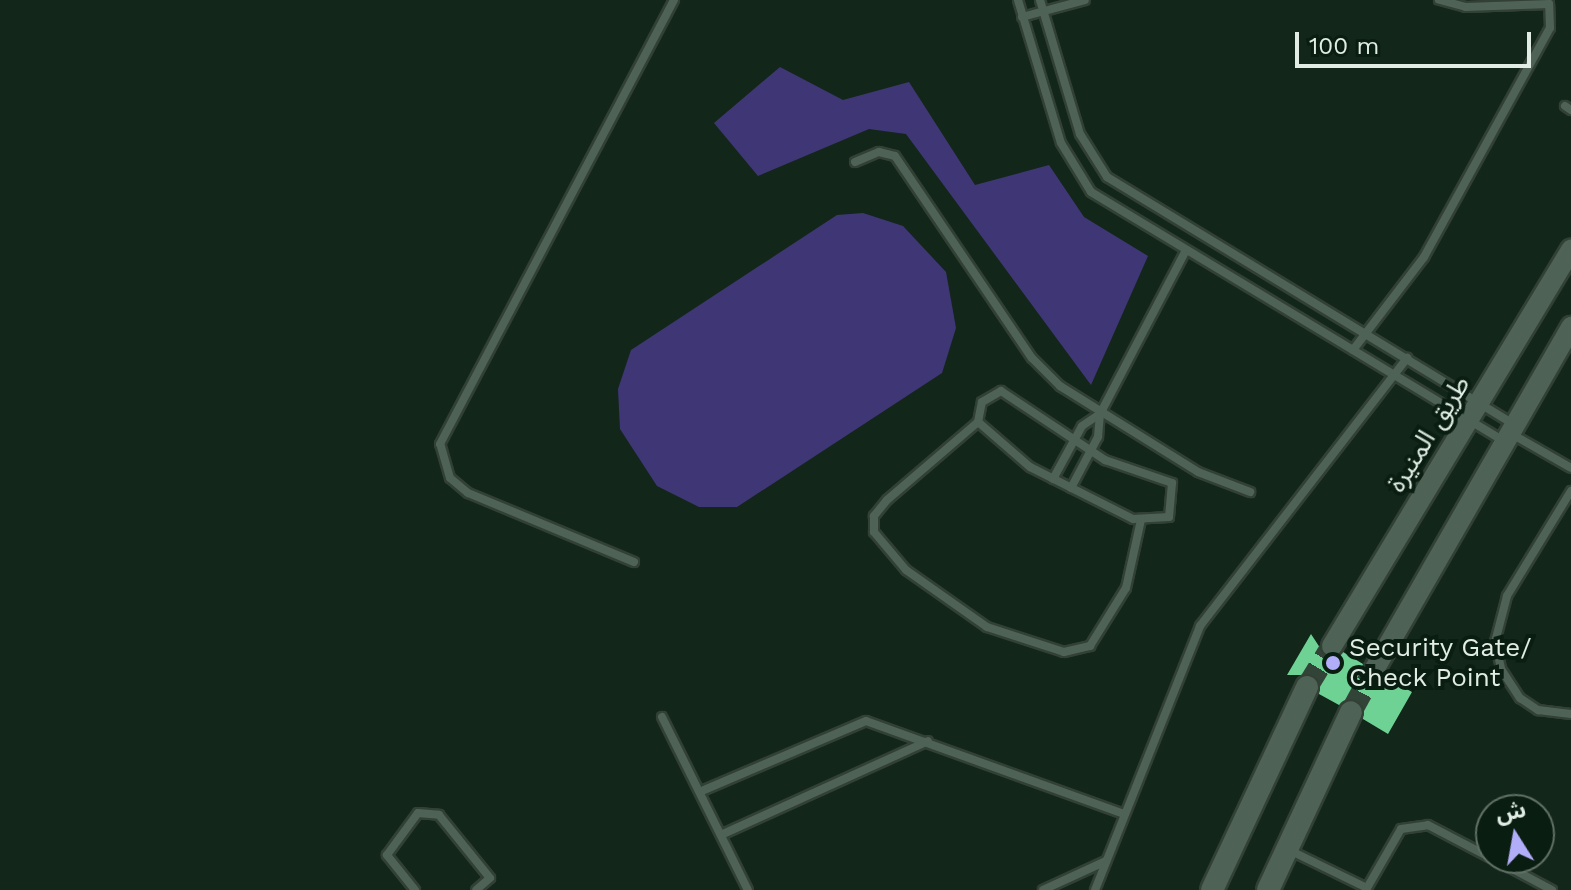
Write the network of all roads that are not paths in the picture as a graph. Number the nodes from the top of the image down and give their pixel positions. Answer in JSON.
{"nodes":[{"id":1,"x":674,"y":0,"type":"edge"},
{"id":2,"x":1018,"y":0,"type":"edge"},
{"id":3,"x":1040,"y":0,"type":"edge"},
{"id":4,"x":1085,"y":0,"type":"edge"},
{"id":5,"x":1439,"y":0,"type":"edge"},
{"id":6,"x":1549,"y":2,"type":"edge"},
{"id":7,"x":1042,"y":12,"type":"junction"},
{"id":8,"x":1022,"y":17,"type":"junction"},
{"id":9,"x":855,"y":162,"type":"dead end"},
{"id":10,"x":1186,"y":250,"type":"junction"},
{"id":11,"x":1571,"y":250,"type":"edge"},
{"id":12,"x":1571,"y":327,"type":"edge"},
{"id":13,"x":1364,"y":332,"type":"junction"},
{"id":14,"x":1353,"y":350,"type":"junction"},
{"id":15,"x":1407,"y":358,"type":"junction"},
{"id":16,"x":1396,"y":376,"type":"junction"},
{"id":17,"x":1476,"y":412,"type":"junction"},
{"id":18,"x":1100,"y":414,"type":"junction"},
{"id":19,"x":978,"y":422,"type":"junction"},
{"id":20,"x":1510,"y":433,"type":"junction"},
{"id":21,"x":1074,"y":441,"type":"junction"},
{"id":22,"x":1091,"y":451,"type":"junction"},
{"id":23,"x":1571,"y":468,"type":"edge"},
{"id":24,"x":1053,"y":479,"type":"junction"},
{"id":25,"x":1071,"y":488,"type":"junction"},
{"id":26,"x":1571,"y":491,"type":"edge"},
{"id":27,"x":1250,"y":492,"type":"dead end"},
{"id":28,"x":1141,"y":520,"type":"junction"},
{"id":29,"x":634,"y":562,"type":"dead end"},
{"id":30,"x":1332,"y":646,"type":"tunnel mouth"},
{"id":31,"x":1374,"y":670,"type":"tunnel mouth"},
{"id":32,"x":1307,"y":687,"type":"tunnel mouth"},
{"id":33,"x":1351,"y":712,"type":"tunnel mouth"},
{"id":34,"x":1571,"y":714,"type":"edge"},
{"id":35,"x":662,"y":717,"type":"dead end"},
{"id":36,"x":928,"y":741,"type":"junction"},
{"id":37,"x":704,"y":790,"type":"junction"},
{"id":38,"x":1125,"y":814,"type":"junction"},
{"id":39,"x":723,"y":834,"type":"junction"},
{"id":40,"x":1286,"y":849,"type":"junction"},
{"id":41,"x":1475,"y":850,"type":"edge"},
{"id":42,"x":1107,"y":861,"type":"junction"},
{"id":43,"x":1522,"y":874,"type":"edge"},
{"id":44,"x":415,"y":890,"type":"edge"},
{"id":45,"x":476,"y":890,"type":"edge"},
{"id":46,"x":748,"y":890,"type":"edge"},
{"id":47,"x":1043,"y":890,"type":"edge"},
{"id":48,"x":1095,"y":890,"type":"edge"},
{"id":49,"x":1212,"y":890,"type":"edge"},
{"id":50,"x":1268,"y":890,"type":"edge"},
{"id":51,"x":1552,"y":890,"type":"edge"}],
"edges":[{"from":1,"to":29,"type":"lane"},
{"from":2,"to":8,"type":"lane"},
{"from":3,"to":7,"type":"lane"},
{"from":4,"to":7,"type":"lane"},
{"from":5,"to":6,"type":"lane"},
{"from":6,"to":13,"type":"lane"},
{"from":7,"to":8,"type":"lane"},
{"from":7,"to":13,"type":"lane"},
{"from":8,"to":10,"type":"lane"},
{"from":9,"to":18,"type":"lane"},
{"from":10,"to":14,"type":"lane"},
{"from":10,"to":18,"type":"lane"},
{"from":11,"to":17,"type":"street","name":"طريق المنيرة"},
{"from":12,"to":20,"type":"street"},
{"from":13,"to":14,"type":"lane"},
{"from":13,"to":15,"type":"lane"},
{"from":14,"to":16,"type":"lane"},
{"from":15,"to":16,"type":"lane"},
{"from":15,"to":17,"type":"lane"},
{"from":16,"to":17,"type":"lane"},
{"from":16,"to":38,"type":"lane"},
{"from":17,"to":20,"type":"lane"},
{"from":17,"to":20,"type":"lane"},
{"from":17,"to":30,"type":"street","name":"طريق المنيرة"},
{"from":18,"to":21,"type":"lane"},
{"from":18,"to":22,"type":"lane"},
{"from":18,"to":27,"type":"lane"},
{"from":19,"to":21,"type":"lane"},
{"from":19,"to":24,"type":"lane"},
{"from":19,"to":28,"type":"lane"},
{"from":20,"to":23,"type":"lane"},
{"from":20,"to":31,"type":"street"},
{"from":21,"to":22,"type":"lane"},
{"from":21,"to":24,"type":"lane"},
{"from":22,"to":25,"type":"lane"},
{"from":22,"to":28,"type":"lane"},
{"from":24,"to":25,"type":"lane"},
{"from":25,"to":28,"type":"lane"},
{"from":26,"to":34,"type":"lane"},
{"from":32,"to":49,"type":"main road"},
{"from":33,"to":40,"type":"main road"},
{"from":35,"to":37,"type":"lane"},
{"from":36,"to":37,"type":"lane"},
{"from":36,"to":38,"type":"lane"},
{"from":36,"to":39,"type":"lane"},
{"from":37,"to":39,"type":"lane"},
{"from":38,"to":42,"type":"lane"},
{"from":39,"to":46,"type":"lane"},
{"from":40,"to":41,"type":"lane"},
{"from":40,"to":50,"type":"main road"},
{"from":42,"to":47,"type":"lane"},
{"from":42,"to":48,"type":"lane"},
{"from":43,"to":51,"type":"lane"},
{"from":44,"to":45,"type":"lane"}]}
